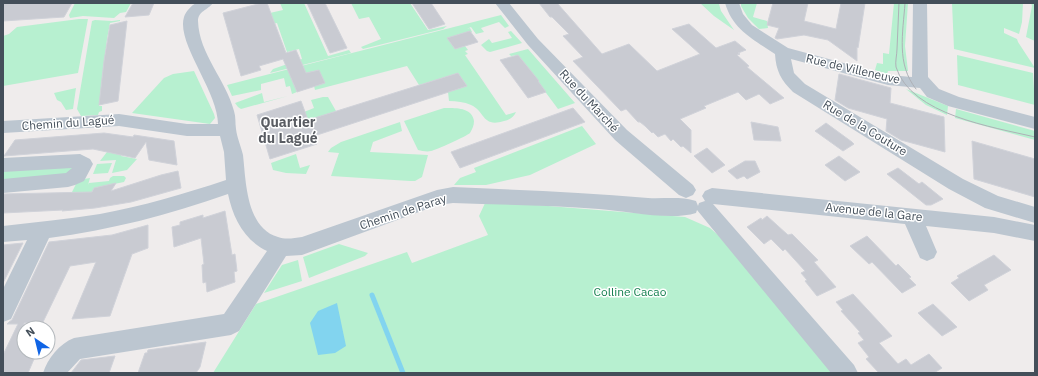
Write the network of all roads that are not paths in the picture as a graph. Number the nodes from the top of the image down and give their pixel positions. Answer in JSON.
{"nodes":[{"id":1,"x":206,"y":3,"type":"edge"},
{"id":2,"x":502,"y":3,"type":"edge"},
{"id":3,"x":732,"y":3,"type":"edge"},
{"id":4,"x":920,"y":3,"type":"edge"},
{"id":5,"x":782,"y":52,"type":"junction"},
{"id":6,"x":923,"y":83,"type":"junction"},
{"id":7,"x":1035,"y":123,"type":"edge"},
{"id":8,"x":3,"y":127,"type":"edge"},
{"id":9,"x":227,"y":130,"type":"junction"},
{"id":10,"x":3,"y":165,"type":"edge"},
{"id":11,"x":236,"y":184,"type":"junction"},
{"id":12,"x":3,"y":186,"type":"edge"},
{"id":13,"x":698,"y":200,"type":"junction"},
{"id":14,"x":1035,"y":215,"type":"edge"},
{"id":15,"x":912,"y":216,"type":"junction"},
{"id":16,"x":42,"y":230,"type":"junction"},
{"id":17,"x":1035,"y":233,"type":"edge"},
{"id":18,"x":3,"y":234,"type":"edge"},
{"id":19,"x":280,"y":247,"type":"junction"},
{"id":20,"x":927,"y":252,"type":"dead end"},
{"id":21,"x":3,"y":312,"type":"edge"},
{"id":22,"x":55,"y":373,"type":"edge"},
{"id":23,"x":846,"y":373,"type":"edge"}],
"edges":[{"from":1,"to":9,"type":"street","name":"Chemin de Paray"},
{"from":2,"to":13,"type":"street","name":"Rue du Marché"},
{"from":3,"to":5,"type":"street"},
{"from":4,"to":6,"type":"street"},
{"from":5,"to":6,"type":"street","name":"Rue de Villeneuve"},
{"from":5,"to":14,"type":"street","name":"Rue de la Couture"},
{"from":6,"to":7,"type":"street"},
{"from":8,"to":9,"type":"street","name":"Chemin du Lagué"},
{"from":9,"to":11,"type":"street","name":"Chemin de Paray"},
{"from":10,"to":12,"type":"street"},
{"from":11,"to":16,"type":"street"},
{"from":11,"to":19,"type":"street","name":"Chemin de Paray"},
{"from":13,"to":15,"type":"street","name":"Avenue de la Gare"},
{"from":13,"to":19,"type":"street","name":"Chemin de Paray"},
{"from":13,"to":23,"type":"street","name":"Rue du Marché"},
{"from":15,"to":17,"type":"street","name":"Avenue de la Gare"},
{"from":15,"to":20,"type":"street"},
{"from":16,"to":18,"type":"street"},
{"from":16,"to":21,"type":"street"},
{"from":19,"to":22,"type":"street"}]}
